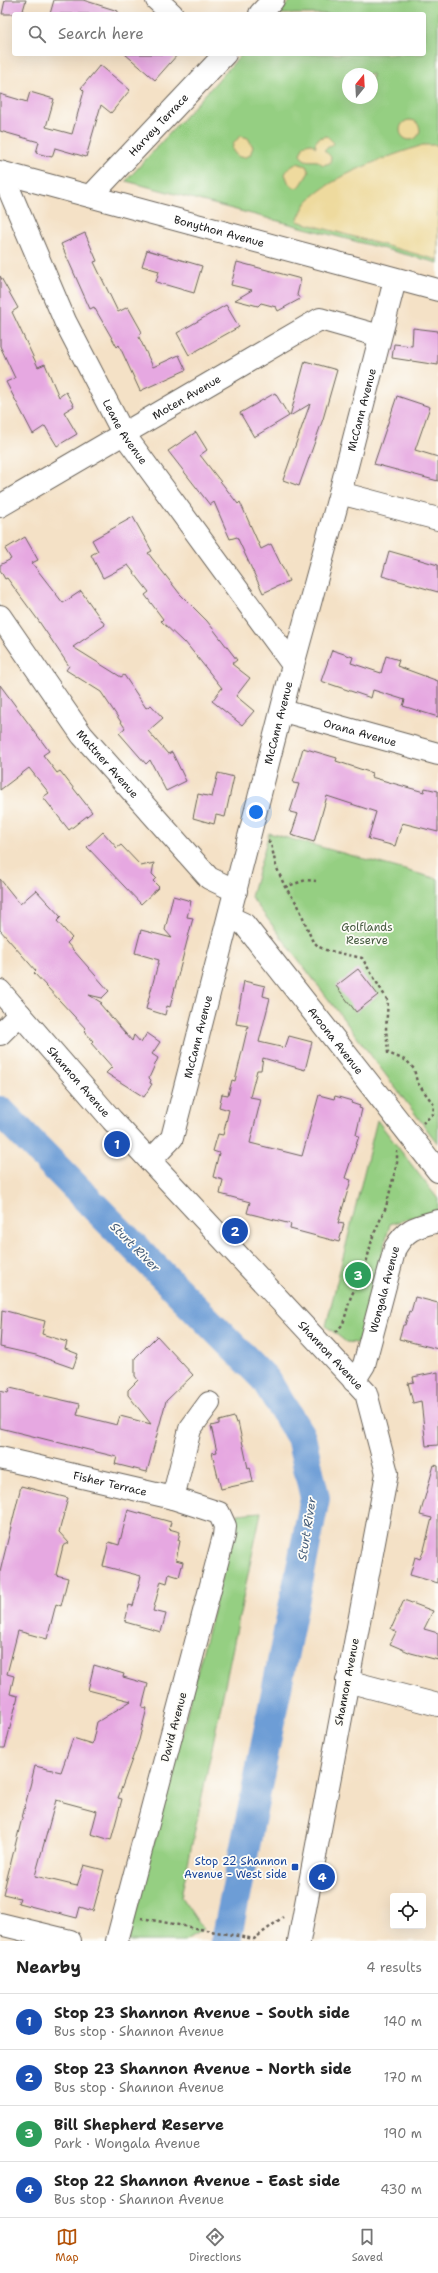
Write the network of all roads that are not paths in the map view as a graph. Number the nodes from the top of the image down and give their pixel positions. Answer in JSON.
{"nodes":[{"id":1,"x":157,"y":0,"type":"edge"},
{"id":2,"x":273,"y":0,"type":"edge"},
{"id":3,"x":170,"y":12,"type":"edge"},
{"id":4,"x":262,"y":12,"type":"edge"},
{"id":5,"x":221,"y":56,"type":"edge"},
{"id":6,"x":1,"y":172,"type":"edge"},
{"id":7,"x":91,"y":196,"type":"junction"},
{"id":8,"x":395,"y":280,"type":"junction"},
{"id":9,"x":438,"y":290,"type":"edge"},
{"id":10,"x":380,"y":336,"type":"junction"},
{"id":11,"x":123,"y":433,"type":"junction"},
{"id":12,"x":340,"y":493,"type":"junction"},
{"id":13,"x":0,"y":506,"type":"edge"},
{"id":14,"x":438,"y":519,"type":"edge"},
{"id":15,"x":0,"y":616,"type":"edge"},
{"id":16,"x":293,"y":665,"type":"junction"},
{"id":17,"x":282,"y":711,"type":"junction"},
{"id":18,"x":438,"y":754,"type":"edge"},
{"id":19,"x":236,"y":891,"type":"junction"},
{"id":20,"x":229,"y":917,"type":"junction"},
{"id":21,"x":0,"y":991,"type":"edge"},
{"id":22,"x":20,"y":1014,"type":"junction"},
{"id":23,"x":0,"y":1034,"type":"edge"},
{"id":24,"x":151,"y":1160,"type":"junction"},
{"id":25,"x":438,"y":1171,"type":"edge"},
{"id":26,"x":438,"y":1222,"type":"edge"},
{"id":27,"x":354,"y":1380,"type":"junction"},
{"id":28,"x":210,"y":1403,"type":"dead end"},
{"id":29,"x":0,"y":1458,"type":"edge"},
{"id":30,"x":174,"y":1498,"type":"junction"},
{"id":31,"x":219,"y":1513,"type":"joint"},
{"id":32,"x":347,"y":1681,"type":"junction"},
{"id":33,"x":438,"y":1705,"type":"edge"},
{"id":34,"x":0,"y":1924,"type":"edge"},
{"id":35,"x":70,"y":1941,"type":"edge"},
{"id":36,"x":118,"y":1941,"type":"edge"},
{"id":37,"x":299,"y":1941,"type":"edge"}],
"edges":[{"from":1,"to":3,"type":"street"},
{"from":2,"to":4,"type":"street"},
{"from":5,"to":7,"type":"street","name":"Harvey Terrace"},
{"from":6,"to":7,"type":"street","name":"Bonython Avenue"},
{"from":6,"to":11,"type":"street","name":"Leane Avenue"},
{"from":7,"to":8,"type":"street","name":"Bonython Avenue"},
{"from":8,"to":9,"type":"street","name":"Bonython Avenue"},
{"from":8,"to":10,"type":"street","name":"McCann Avenue"},
{"from":10,"to":11,"type":"street","name":"Moten Avenue"},
{"from":10,"to":12,"type":"street","name":"McCann Avenue"},
{"from":11,"to":13,"type":"street","name":"Moten Avenue"},
{"from":11,"to":16,"type":"street","name":"Leane Avenue"},
{"from":12,"to":14,"type":"street"},
{"from":12,"to":16,"type":"street","name":"McCann Avenue"},
{"from":15,"to":19,"type":"street","name":"Mattner Avenue"},
{"from":16,"to":17,"type":"street","name":"McCann Avenue"},
{"from":17,"to":18,"type":"street","name":"Orana Avenue"},
{"from":17,"to":19,"type":"street","name":"McCann Avenue"},
{"from":19,"to":20,"type":"street","name":"McCann Avenue"},
{"from":20,"to":24,"type":"street","name":"McCann Avenue"},
{"from":20,"to":25,"type":"street","name":"Aroona Avenue"},
{"from":21,"to":22,"type":"street","name":"Shannon Avenue"},
{"from":22,"to":23,"type":"street"},
{"from":22,"to":24,"type":"street","name":"Shannon Avenue"},
{"from":24,"to":27,"type":"street","name":"Shannon Avenue"},
{"from":26,"to":27,"type":"street","name":"Wongala Avenue"},
{"from":27,"to":32,"type":"street","name":"Shannon Avenue"},
{"from":28,"to":30,"type":"street"},
{"from":29,"to":30,"type":"street","name":"Fisher Terrace"},
{"from":30,"to":31,"type":"street","name":"Fisher Terrace"},
{"from":31,"to":36,"type":"street","name":"David Avenue"},
{"from":32,"to":33,"type":"street"},
{"from":32,"to":37,"type":"street","name":"Shannon Avenue"},
{"from":34,"to":35,"type":"street"}]}
